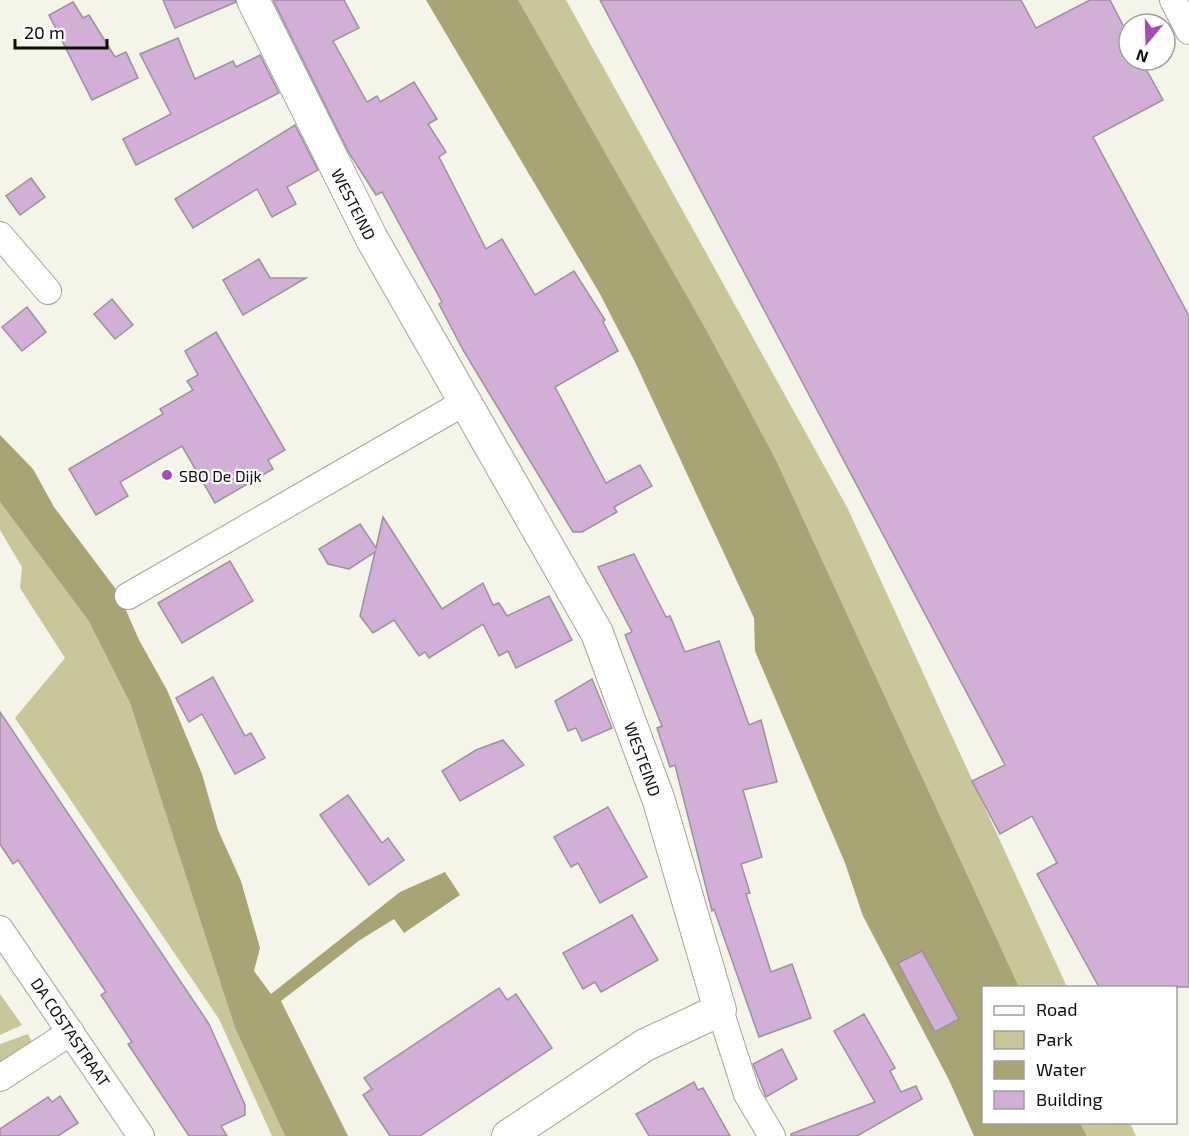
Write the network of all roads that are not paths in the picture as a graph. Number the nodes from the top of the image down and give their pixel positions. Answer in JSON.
{"nodes":[{"id":1,"x":253,"y":0,"type":"edge"},
{"id":2,"x":1173,"y":0,"type":"edge"},
{"id":3,"x":1189,"y":32,"type":"edge"},
{"id":4,"x":0,"y":235,"type":"edge"},
{"id":5,"x":48,"y":291,"type":"dead end"},
{"id":6,"x":465,"y":402,"type":"junction"},
{"id":7,"x":128,"y":596,"type":"dead end"},
{"id":8,"x":0,"y":929,"type":"edge"},
{"id":9,"x":720,"y":1010,"type":"junction"},
{"id":10,"x":71,"y":1032,"type":"junction"},
{"id":11,"x":0,"y":1078,"type":"edge"},
{"id":12,"x":141,"y":1136,"type":"edge"},
{"id":13,"x":508,"y":1136,"type":"edge"},
{"id":14,"x":772,"y":1136,"type":"edge"}],
"edges":[{"from":1,"to":6,"type":"street","name":"WESTEIND"},
{"from":2,"to":3,"type":"street"},
{"from":4,"to":5,"type":"street"},
{"from":6,"to":7,"type":"street"},
{"from":6,"to":9,"type":"street","name":"WESTEIND"},
{"from":8,"to":10,"type":"street","name":"DA COSTASTRAAT"},
{"from":9,"to":13,"type":"street"},
{"from":9,"to":14,"type":"street","name":"WESTEIND"},
{"from":10,"to":11,"type":"street"},
{"from":10,"to":12,"type":"street","name":"DA COSTASTRAAT"}]}
